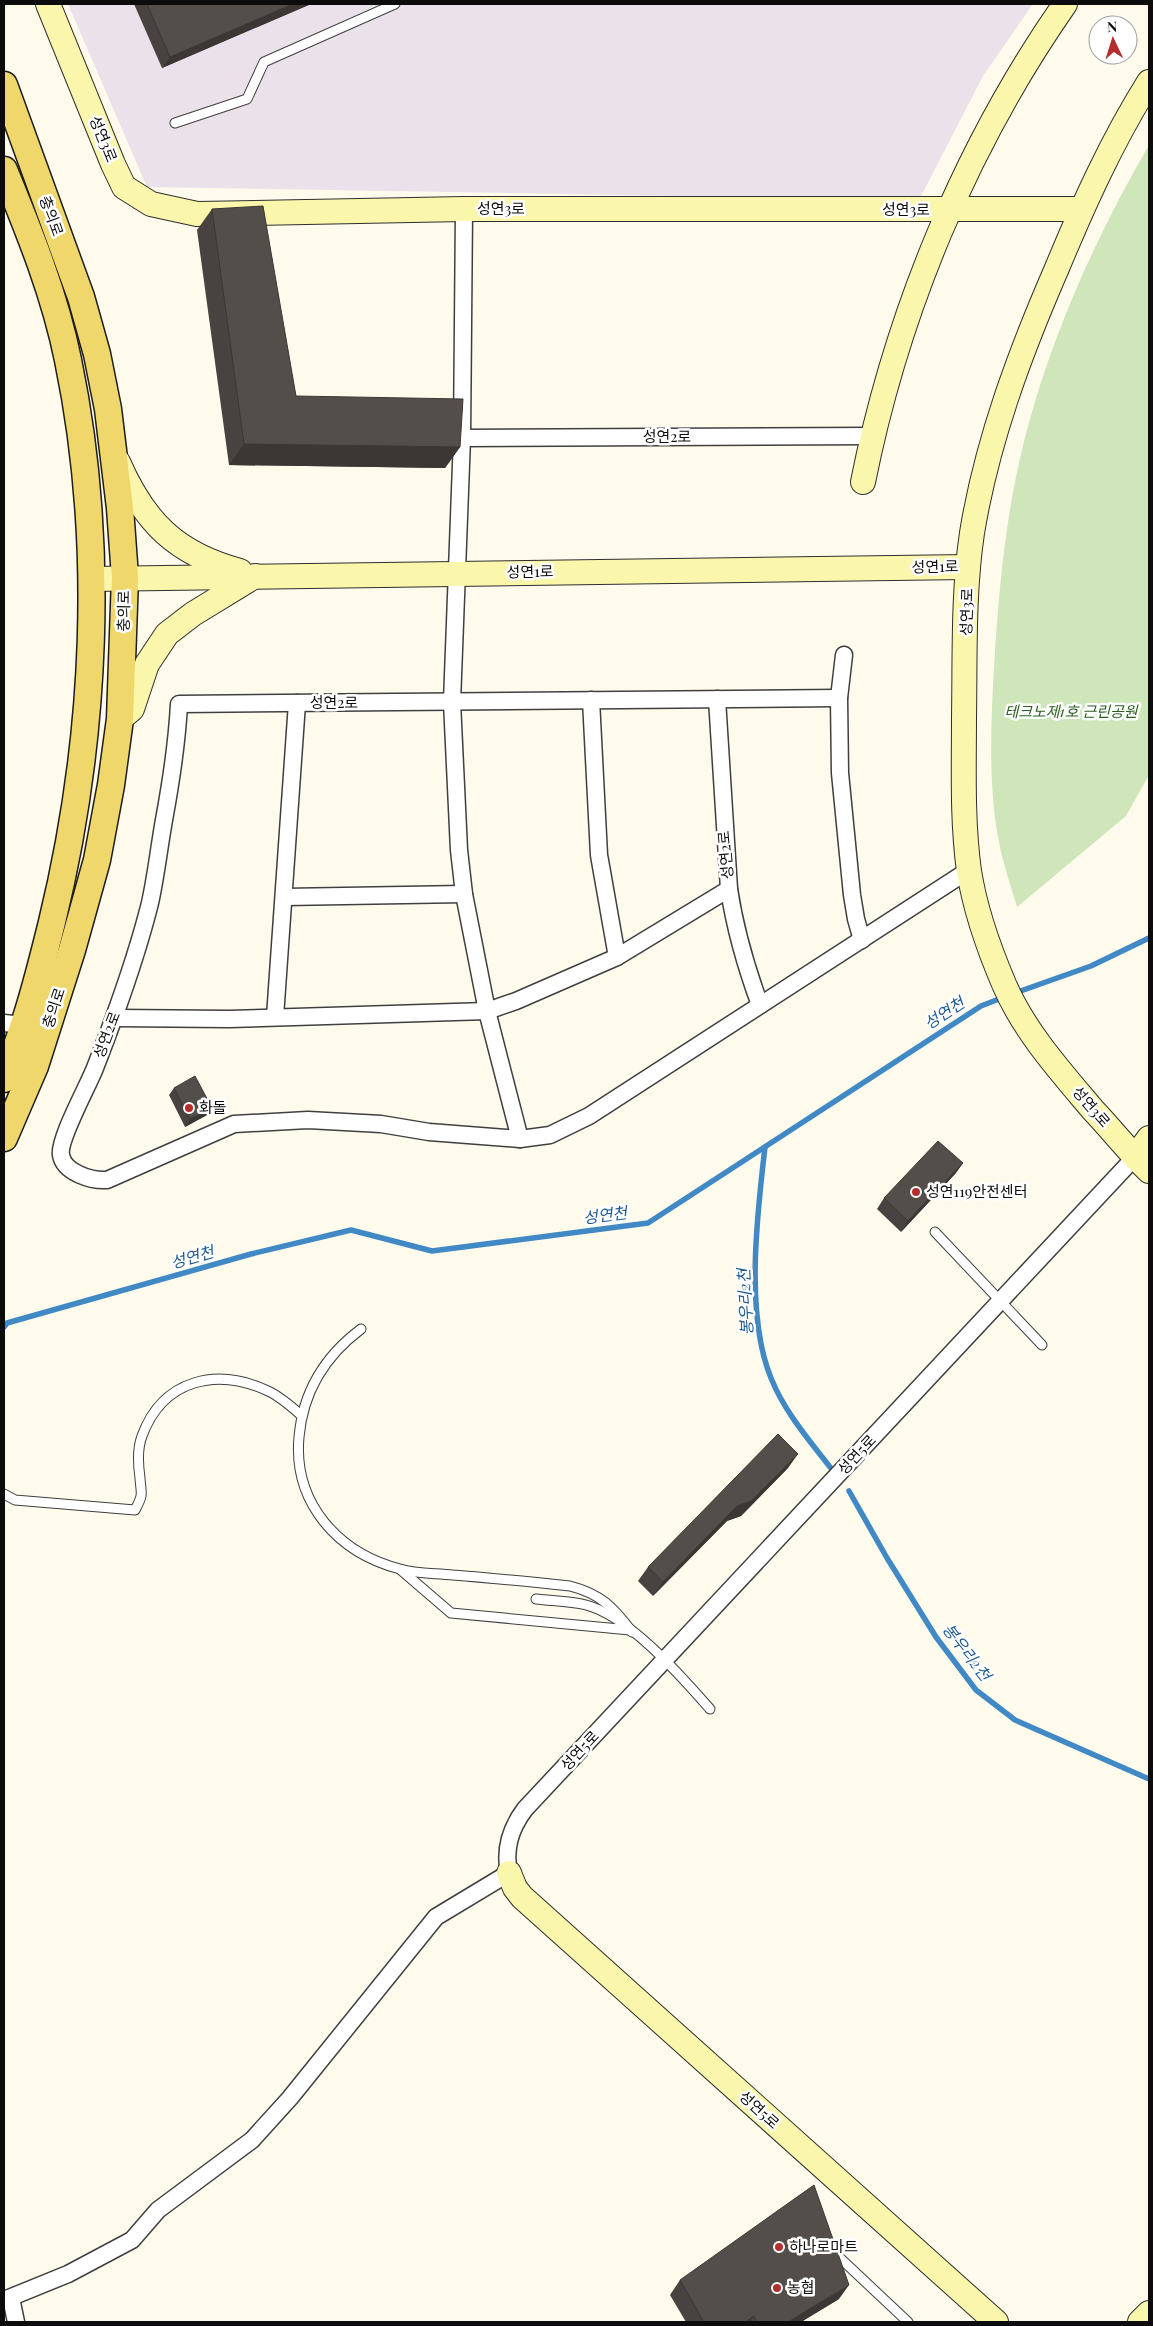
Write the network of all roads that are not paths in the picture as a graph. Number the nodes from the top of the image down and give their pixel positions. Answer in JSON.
{"nodes":[{"id":1,"x":48,"y":4,"type":"edge"},
{"id":2,"x":395,"y":4,"type":"edge"},
{"id":3,"x":1065,"y":4,"type":"edge"},
{"id":4,"x":1149,"y":82,"type":"edge"},
{"id":5,"x":4,"y":85,"type":"edge"},
{"id":6,"x":175,"y":123,"type":"dead end"},
{"id":7,"x":4,"y":170,"type":"edge"},
{"id":8,"x":464,"y":209,"type":"junction"},
{"id":9,"x":949,"y":210,"type":"junction"},
{"id":10,"x":1082,"y":210,"type":"junction"},
{"id":11,"x":872,"y":436,"type":"junction"},
{"id":12,"x":462,"y":438,"type":"junction"},
{"id":13,"x":113,"y":453,"type":"junction"},
{"id":14,"x":863,"y":482,"type":"dead end"},
{"id":15,"x":968,"y":567,"type":"junction"},
{"id":16,"x":456,"y":573,"type":"junction"},
{"id":17,"x":256,"y":576,"type":"junction"},
{"id":18,"x":125,"y":577,"type":"junction"},
{"id":19,"x":91,"y":579,"type":"junction"},
{"id":20,"x":844,"y":655,"type":"dead end"},
{"id":21,"x":89,"y":672,"type":"junction"},
{"id":22,"x":123,"y":673,"type":"junction"},
{"id":23,"x":839,"y":698,"type":"junction"},
{"id":24,"x":591,"y":700,"type":"junction"},
{"id":25,"x":717,"y":700,"type":"junction"},
{"id":26,"x":452,"y":702,"type":"junction"},
{"id":27,"x":297,"y":703,"type":"junction"},
{"id":28,"x":120,"y":719,"type":"junction"},
{"id":29,"x":969,"y":870,"type":"junction"},
{"id":30,"x":729,"y":889,"type":"junction"},
{"id":31,"x":464,"y":894,"type":"junction"},
{"id":32,"x":284,"y":897,"type":"junction"},
{"id":33,"x":862,"y":940,"type":"junction"},
{"id":34,"x":617,"y":957,"type":"junction"},
{"id":35,"x":760,"y":1006,"type":"junction"},
{"id":36,"x":486,"y":1011,"type":"junction"},
{"id":37,"x":275,"y":1017,"type":"junction"},
{"id":38,"x":114,"y":1018,"type":"junction"},
{"id":39,"x":13,"y":1024,"type":"edge"},
{"id":40,"x":4,"y":1079,"type":"edge"},
{"id":41,"x":4,"y":1138,"type":"edge"},
{"id":42,"x":1149,"y":1138,"type":"edge"},
{"id":43,"x":520,"y":1139,"type":"junction"},
{"id":44,"x":1142,"y":1164,"type":"edge"},
{"id":45,"x":935,"y":1232,"type":"dead end"},
{"id":46,"x":1000,"y":1302,"type":"junction"},
{"id":47,"x":361,"y":1329,"type":"dead end"},
{"id":48,"x":1042,"y":1345,"type":"dead end"},
{"id":49,"x":302,"y":1416,"type":"junction"},
{"id":50,"x":4,"y":1494,"type":"edge"},
{"id":51,"x":401,"y":1570,"type":"junction"},
{"id":52,"x":536,"y":1599,"type":"dead end"},
{"id":53,"x":631,"y":1631,"type":"junction"},
{"id":54,"x":665,"y":1659,"type":"junction"},
{"id":55,"x":710,"y":1710,"type":"dead end"},
{"id":56,"x":510,"y":1873,"type":"junction"},
{"id":57,"x":840,"y":2258,"type":"edge"},
{"id":58,"x":7,"y":2299,"type":"edge"},
{"id":59,"x":1149,"y":2313,"type":"edge"},
{"id":60,"x":990,"y":2321,"type":"edge"},
{"id":61,"x":16,"y":2322,"type":"edge"},
{"id":62,"x":908,"y":2322,"type":"edge"},
{"id":63,"x":1140,"y":2322,"type":"edge"}],
"edges":[{"from":1,"to":8,"type":"street","name":"성연3로"},
{"from":2,"to":6,"type":"lane"},
{"from":3,"to":9,"type":"street"},
{"from":4,"to":10,"type":"street","name":"성연3로"},
{"from":5,"to":13,"type":"main road","name":"충의로"},
{"from":7,"to":19,"type":"main road","name":"충의로"},
{"from":8,"to":9,"type":"street","name":"성연3로"},
{"from":8,"to":12,"type":"street"},
{"from":9,"to":10,"type":"street","name":"성연3로"},
{"from":9,"to":11,"type":"street"},
{"from":10,"to":15,"type":"street","name":"성연3로"},
{"from":11,"to":12,"type":"street","name":"성연2로"},
{"from":11,"to":14,"type":"street"},
{"from":12,"to":16,"type":"street"},
{"from":13,"to":17,"type":"street"},
{"from":13,"to":18,"type":"main road","name":"충의로"},
{"from":15,"to":16,"type":"street","name":"성연1로"},
{"from":15,"to":29,"type":"street","name":"성연3로"},
{"from":16,"to":17,"type":"street","name":"성연1로"},
{"from":16,"to":26,"type":"street"},
{"from":17,"to":18,"type":"street","name":"성연1로"},
{"from":17,"to":28,"type":"street"},
{"from":18,"to":19,"type":"street","name":"성연1로"},
{"from":18,"to":22,"type":"main road","name":"충의로"},
{"from":19,"to":21,"type":"main road","name":"충의로"},
{"from":20,"to":23,"type":"street"},
{"from":21,"to":22,"type":"main road"},
{"from":21,"to":39,"type":"main road","name":"충의로"},
{"from":22,"to":28,"type":"main road","name":"충의로"},
{"from":23,"to":25,"type":"street","name":"성연2로"},
{"from":23,"to":33,"type":"street"},
{"from":24,"to":25,"type":"street","name":"성연2로"},
{"from":24,"to":26,"type":"street","name":"성연2로"},
{"from":24,"to":34,"type":"street"},
{"from":25,"to":30,"type":"street","name":"성연2로"},
{"from":26,"to":27,"type":"street","name":"성연2로"},
{"from":26,"to":31,"type":"street"},
{"from":27,"to":32,"type":"street"},
{"from":27,"to":38,"type":"street","name":"성연2로"},
{"from":28,"to":41,"type":"main road","name":"충의로"},
{"from":29,"to":33,"type":"street","name":"성연2로"},
{"from":29,"to":44,"type":"street","name":"성연3로"},
{"from":30,"to":34,"type":"street"},
{"from":30,"to":35,"type":"street","name":"성연2로"},
{"from":31,"to":32,"type":"street"},
{"from":31,"to":36,"type":"street"},
{"from":32,"to":37,"type":"street"},
{"from":33,"to":35,"type":"street","name":"성연2로"},
{"from":34,"to":36,"type":"street"},
{"from":35,"to":43,"type":"street","name":"성연2로"},
{"from":36,"to":37,"type":"street"},
{"from":36,"to":43,"type":"street"},
{"from":37,"to":38,"type":"street"},
{"from":38,"to":43,"type":"street","name":"성연2로"},
{"from":39,"to":40,"type":"main road","name":"충의로"},
{"from":42,"to":44,"type":"street"},
{"from":44,"to":46,"type":"street","name":"성연5로"},
{"from":45,"to":46,"type":"lane"},
{"from":46,"to":48,"type":"lane"},
{"from":46,"to":54,"type":"street","name":"성연5로"},
{"from":47,"to":49,"type":"lane"},
{"from":49,"to":50,"type":"lane"},
{"from":49,"to":51,"type":"lane"},
{"from":51,"to":53,"type":"lane"},
{"from":51,"to":53,"type":"lane"},
{"from":52,"to":53,"type":"lane"},
{"from":53,"to":54,"type":"lane"},
{"from":54,"to":55,"type":"lane"},
{"from":54,"to":56,"type":"street","name":"성연5로"},
{"from":56,"to":58,"type":"street"},
{"from":56,"to":60,"type":"street","name":"성연5로"},
{"from":57,"to":62,"type":"lane"},
{"from":58,"to":61,"type":"street"},
{"from":59,"to":63,"type":"street"}]}
